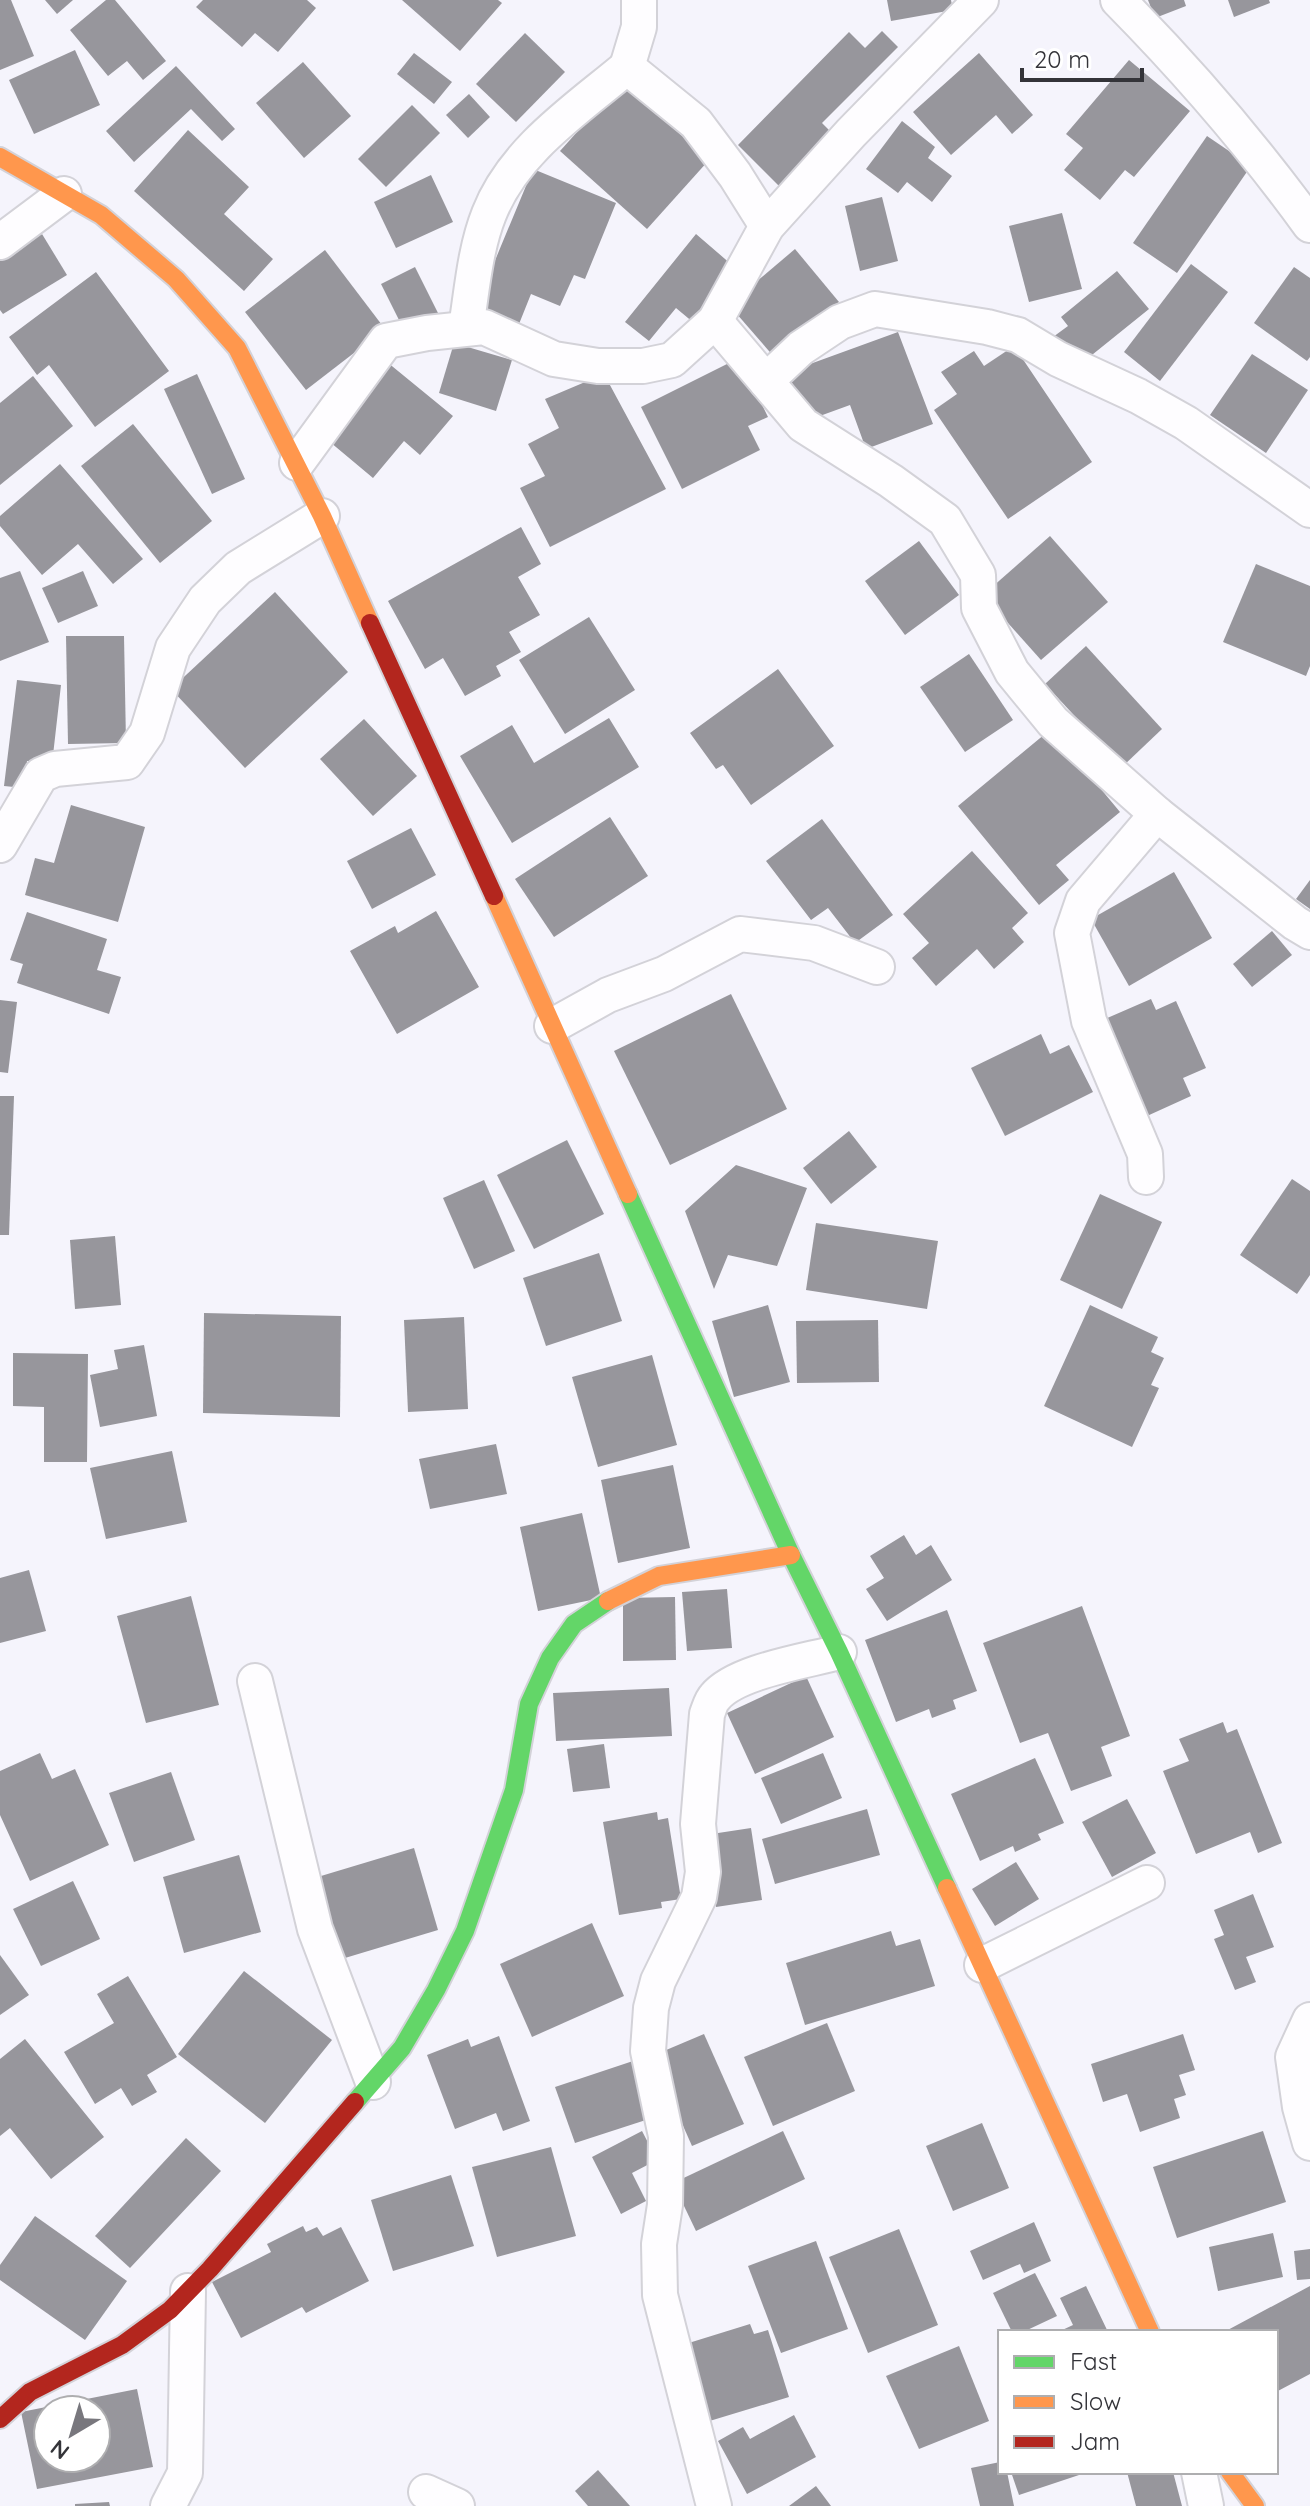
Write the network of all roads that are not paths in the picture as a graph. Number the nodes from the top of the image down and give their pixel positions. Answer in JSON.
{"nodes":[{"id":1,"x":639,"y":0,"type":"edge"},
{"id":2,"x":981,"y":0,"type":"edge"},
{"id":3,"x":1118,"y":0,"type":"edge"},
{"id":4,"x":627,"y":67,"type":"junction"},
{"id":5,"x":0,"y":157,"type":"edge"},
{"id":6,"x":64,"y":194,"type":"junction"},
{"id":7,"x":1310,"y":225,"type":"edge"},
{"id":8,"x":767,"y":226,"type":"junction"},
{"id":9,"x":0,"y":242,"type":"edge"},
{"id":10,"x":715,"y":321,"type":"junction"},
{"id":11,"x":466,"y":328,"type":"junction"},
{"id":12,"x":766,"y":381,"type":"junction"},
{"id":13,"x":297,"y":463,"type":"junction"},
{"id":14,"x":1310,"y":510,"type":"edge"},
{"id":15,"x":322,"y":516,"type":"junction"},
{"id":16,"x":1157,"y":814,"type":"junction"},
{"id":17,"x":0,"y":845,"type":"edge"},
{"id":18,"x":1310,"y":932,"type":"edge"},
{"id":19,"x":877,"y":967,"type":"dead end"},
{"id":20,"x":552,"y":1026,"type":"junction"},
{"id":21,"x":1146,"y":1177,"type":"dead end"},
{"id":22,"x":791,"y":1555,"type":"junction"},
{"id":23,"x":839,"y":1652,"type":"junction"},
{"id":24,"x":255,"y":1681,"type":"dead end"},
{"id":25,"x":1147,"y":1883,"type":"dead end"},
{"id":26,"x":982,"y":1965,"type":"junction"},
{"id":27,"x":1310,"y":2020,"type":"edge"},
{"id":28,"x":373,"y":2082,"type":"junction"},
{"id":29,"x":1310,"y":2143,"type":"edge"},
{"id":30,"x":188,"y":2291,"type":"junction"},
{"id":31,"x":1149,"y":2330,"type":"edge"},
{"id":32,"x":0,"y":2419,"type":"edge"},
{"id":33,"x":1199,"y":2474,"type":"edge"},
{"id":34,"x":1231,"y":2474,"type":"edge"},
{"id":35,"x":426,"y":2492,"type":"dead end"},
{"id":36,"x":168,"y":2506,"type":"edge"},
{"id":37,"x":457,"y":2506,"type":"edge"},
{"id":38,"x":714,"y":2506,"type":"edge"},
{"id":39,"x":1206,"y":2506,"type":"edge"},
{"id":40,"x":1255,"y":2506,"type":"edge"}],
"edges":[{"from":1,"to":4,"type":"street"},
{"from":2,"to":8,"type":"street"},
{"from":3,"to":7,"type":"street"},
{"from":4,"to":8,"type":"street"},
{"from":4,"to":11,"type":"street"},
{"from":5,"to":6,"type":"main road"},
{"from":6,"to":9,"type":"street"},
{"from":6,"to":13,"type":"main road"},
{"from":8,"to":10,"type":"street"},
{"from":10,"to":11,"type":"street"},
{"from":10,"to":12,"type":"street"},
{"from":11,"to":13,"type":"street"},
{"from":12,"to":14,"type":"street"},
{"from":12,"to":16,"type":"street"},
{"from":13,"to":15,"type":"main road"},
{"from":15,"to":17,"type":"street"},
{"from":15,"to":20,"type":"main road"},
{"from":16,"to":18,"type":"street"},
{"from":16,"to":21,"type":"street"},
{"from":19,"to":20,"type":"street"},
{"from":20,"to":22,"type":"main road"},
{"from":22,"to":23,"type":"main road"},
{"from":22,"to":28,"type":"main road"},
{"from":23,"to":26,"type":"main road"},
{"from":23,"to":38,"type":"street"},
{"from":24,"to":28,"type":"street"},
{"from":25,"to":26,"type":"street"},
{"from":26,"to":31,"type":"main road"},
{"from":27,"to":29,"type":"street"},
{"from":28,"to":30,"type":"main road"},
{"from":30,"to":32,"type":"main road"},
{"from":30,"to":36,"type":"street"},
{"from":33,"to":39,"type":"street"},
{"from":34,"to":40,"type":"main road"},
{"from":35,"to":37,"type":"street"}]}
